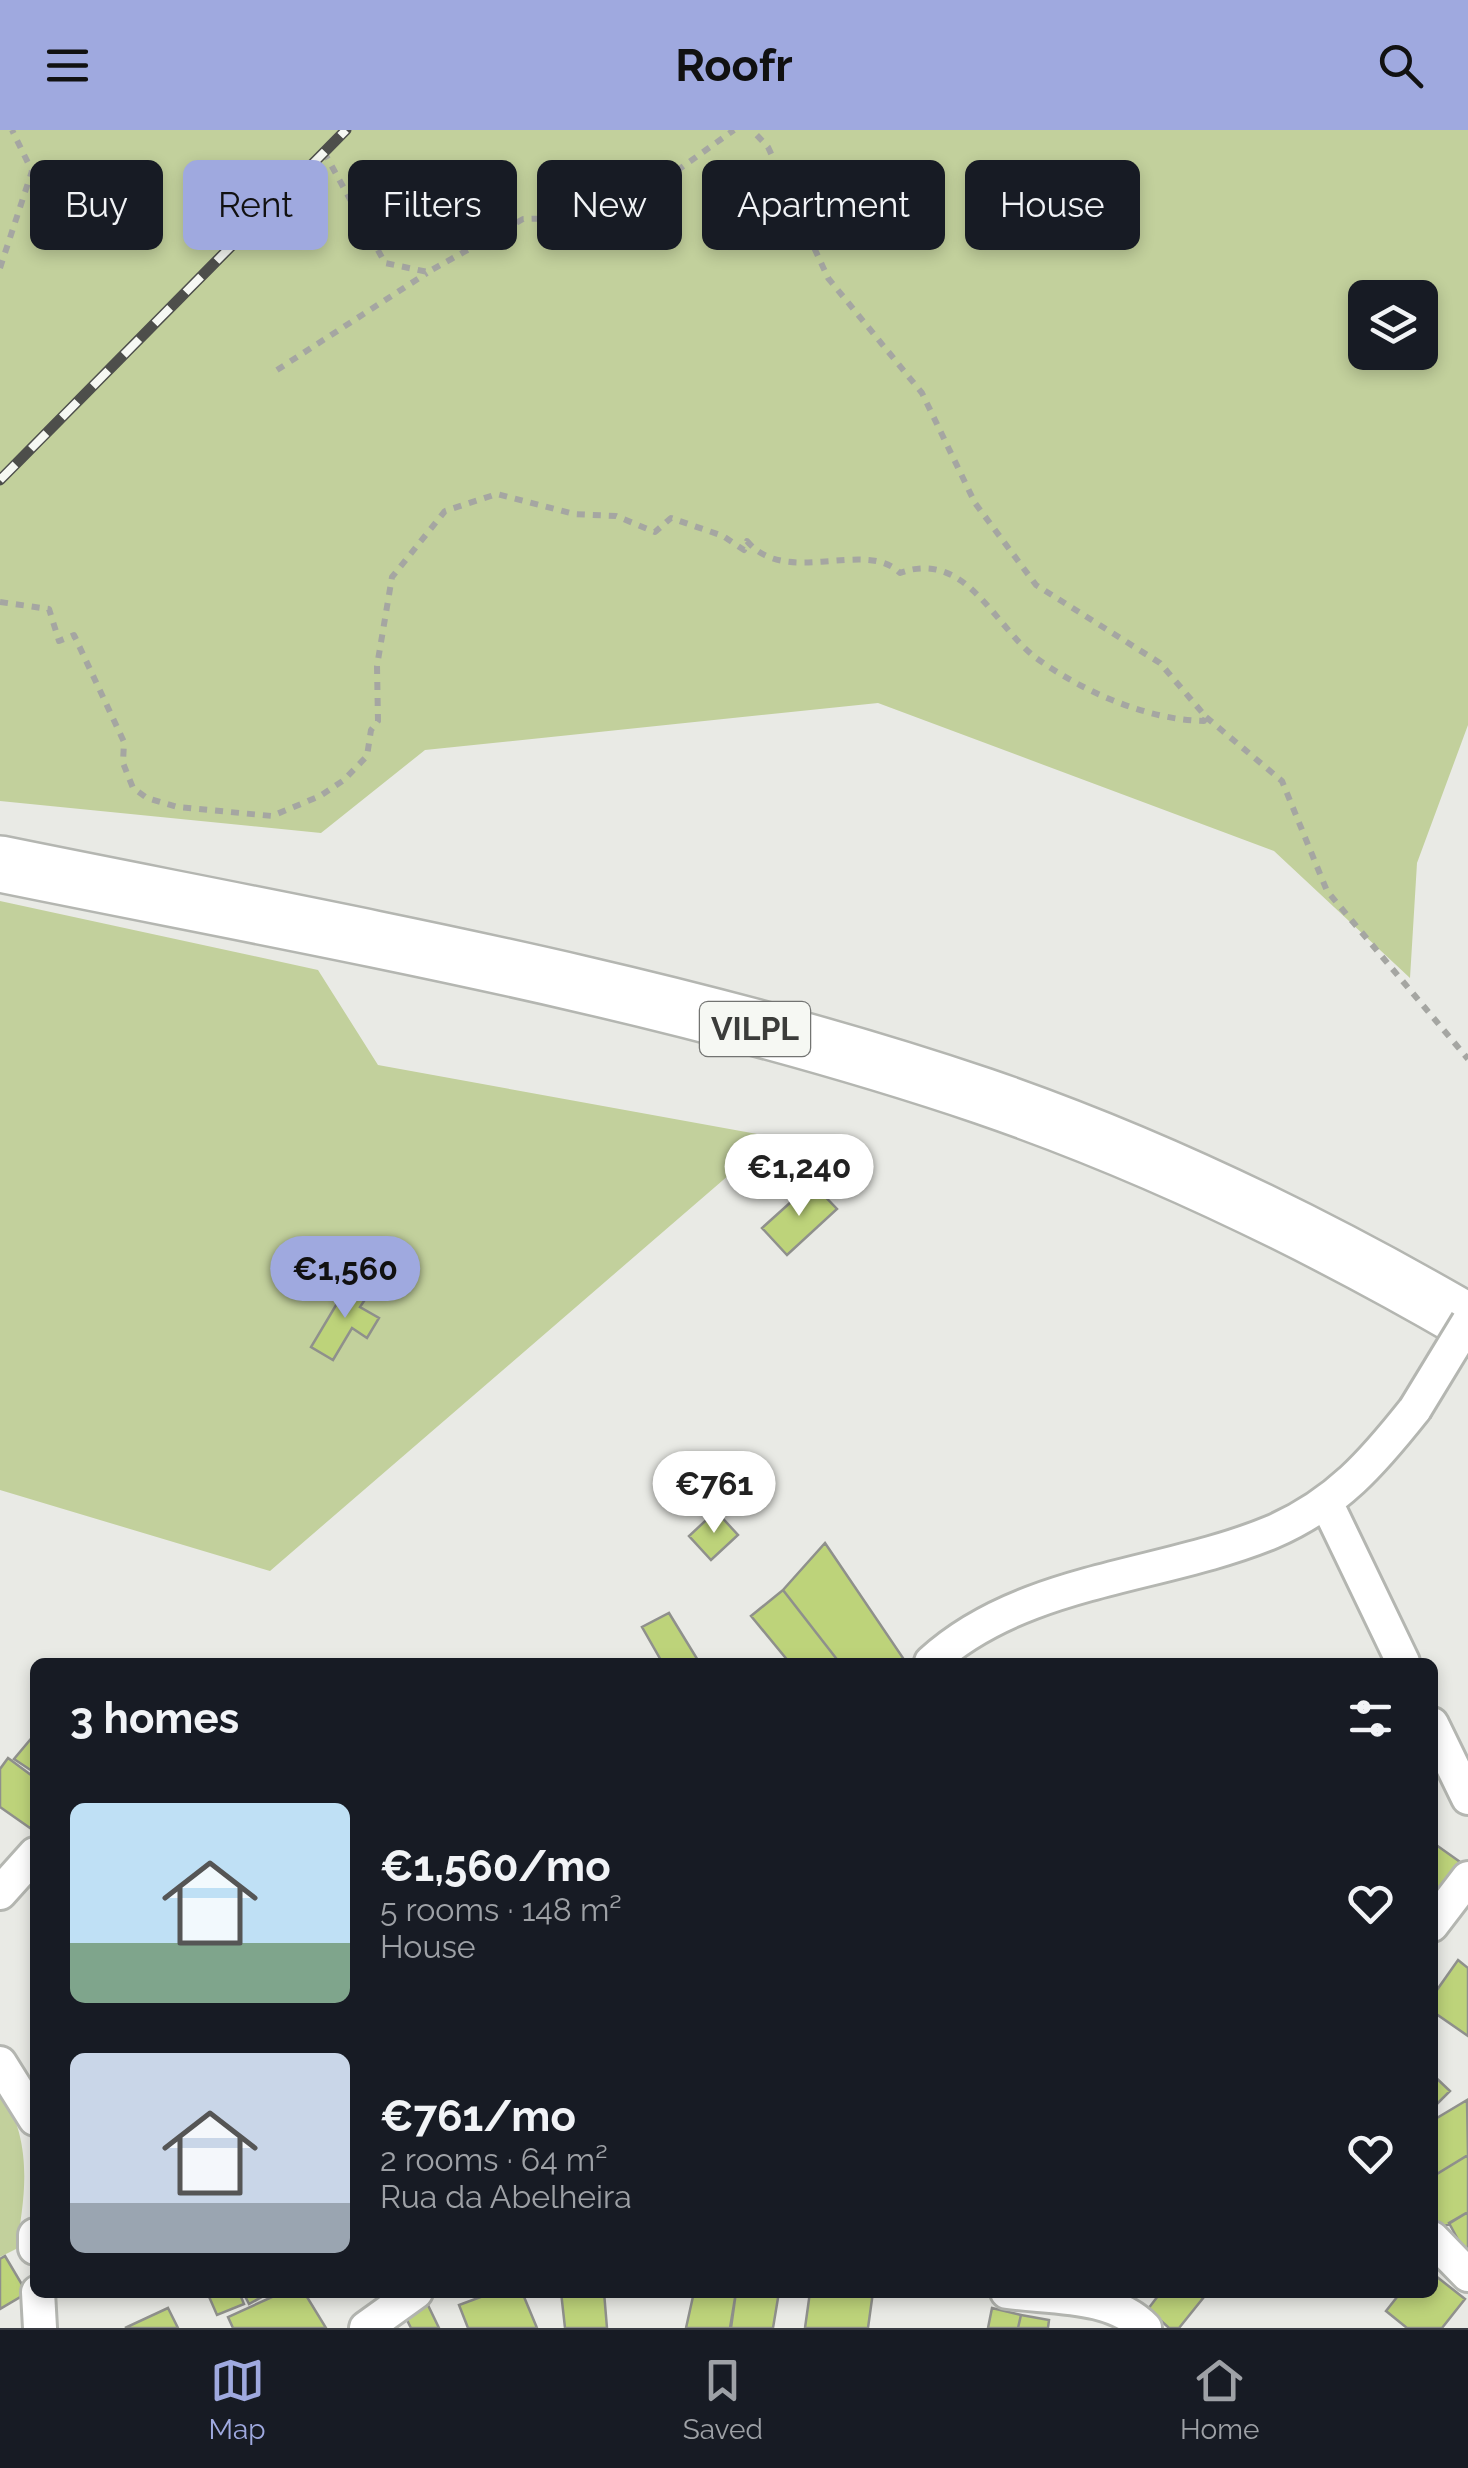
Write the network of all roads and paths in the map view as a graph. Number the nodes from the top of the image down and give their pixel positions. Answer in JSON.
{"nodes":[{"id":1,"x":12,"y":130,"type":"edge"},
{"id":2,"x":734,"y":130,"type":"edge"},
{"id":3,"x":752,"y":130,"type":"edge"},
{"id":4,"x":324,"y":152,"type":"dead end"},
{"id":5,"x":0,"y":268,"type":"edge"},
{"id":6,"x":428,"y":272,"type":"junction"},
{"id":7,"x":277,"y":370,"type":"dead end"},
{"id":8,"x":0,"y":602,"type":"edge"},
{"id":9,"x":1206,"y":718,"type":"junction"},
{"id":10,"x":0,"y":864,"type":"edge"},
{"id":11,"x":1468,"y":1058,"type":"edge"},
{"id":12,"x":1468,"y":1322,"type":"edge"},
{"id":13,"x":1326,"y":1502,"type":"junction"},
{"id":14,"x":936,"y":1658,"type":"edge"},
{"id":15,"x":1401,"y":1658,"type":"edge"},
{"id":16,"x":1438,"y":1736,"type":"edge"},
{"id":17,"x":1468,"y":1798,"type":"edge"},
{"id":18,"x":30,"y":1860,"type":"edge"},
{"id":19,"x":1468,"y":1878,"type":"edge"},
{"id":20,"x":0,"y":1893,"type":"edge"},
{"id":21,"x":1438,"y":1917,"type":"edge"},
{"id":22,"x":0,"y":2063,"type":"edge"},
{"id":23,"x":30,"y":2111,"type":"edge"},
{"id":24,"x":1438,"y":2244,"type":"edge"},
{"id":25,"x":1468,"y":2275,"type":"edge"},
{"id":26,"x":38,"y":2298,"type":"edge"},
{"id":27,"x":408,"y":2298,"type":"edge"},
{"id":28,"x":1056,"y":2298,"type":"edge"},
{"id":29,"x":1141,"y":2311,"type":"edge"},
{"id":30,"x":40,"y":2328,"type":"edge"},
{"id":31,"x":366,"y":2328,"type":"edge"}],
"edges":[{"from":1,"to":5,"type":"path"},
{"from":2,"to":6,"type":"path"},
{"from":3,"to":9,"type":"path"},
{"from":4,"to":6,"type":"path"},
{"from":6,"to":7,"type":"path"},
{"from":8,"to":9,"type":"path"},
{"from":9,"to":11,"type":"path"},
{"from":10,"to":12,"type":"highway","number":"VILPL"},
{"from":12,"to":13,"type":"street","bridge":true},
{"from":13,"to":14,"type":"street"},
{"from":13,"to":15,"type":"street"},
{"from":16,"to":17,"type":"street"},
{"from":18,"to":20,"type":"street"},
{"from":19,"to":21,"type":"street"},
{"from":22,"to":23,"type":"street"},
{"from":24,"to":25,"type":"street"},
{"from":26,"to":30,"type":"street"},
{"from":27,"to":31,"type":"street"},
{"from":28,"to":29,"type":"street"}]}
